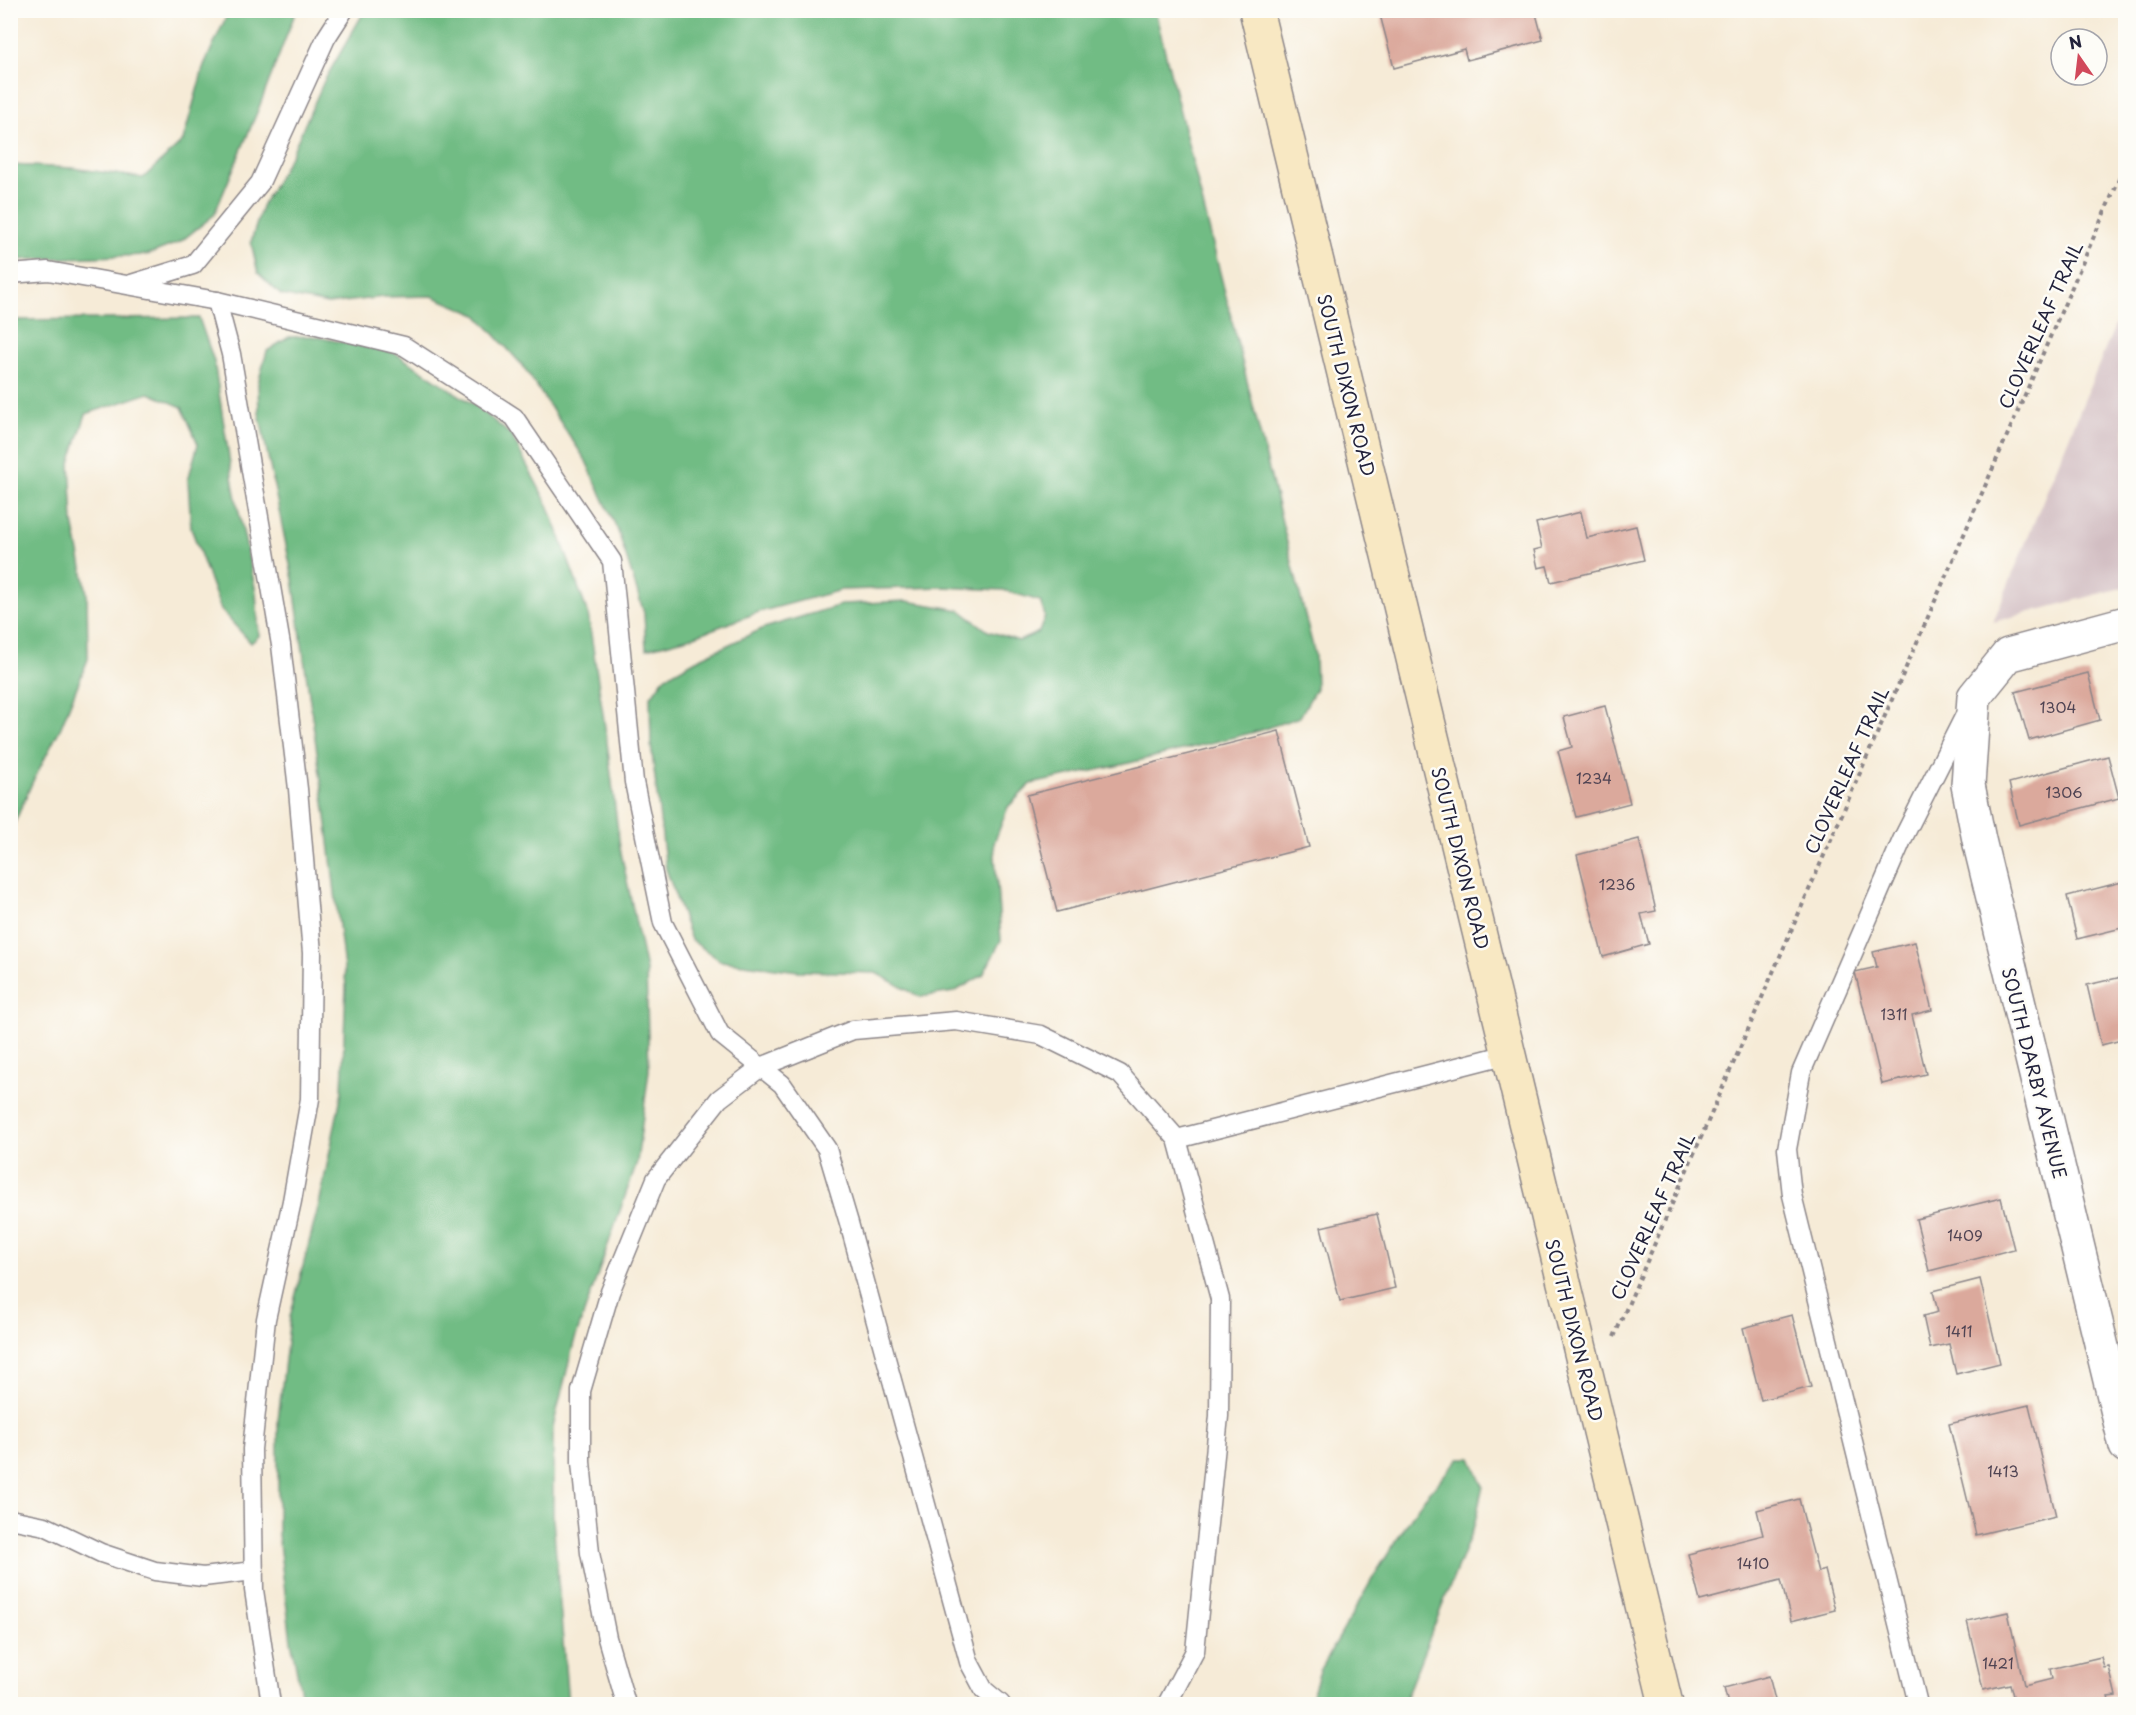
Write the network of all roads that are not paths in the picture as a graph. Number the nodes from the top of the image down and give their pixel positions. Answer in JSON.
{"nodes":[{"id":1,"x":344,"y":10,"type":"edge"},
{"id":2,"x":1256,"y":10,"type":"edge"},
{"id":3,"x":10,"y":274,"type":"edge"},
{"id":4,"x":126,"y":285,"type":"junction"},
{"id":5,"x":217,"y":301,"type":"junction"},
{"id":6,"x":2126,"y":623,"type":"edge"},
{"id":7,"x":1974,"y":697,"type":"junction"},
{"id":8,"x":1508,"y":1054,"type":"junction"},
{"id":9,"x":761,"y":1067,"type":"junction"},
{"id":10,"x":1177,"y":1139,"type":"junction"},
{"id":11,"x":2126,"y":1446,"type":"edge"},
{"id":12,"x":10,"y":1519,"type":"edge"},
{"id":13,"x":254,"y":1571,"type":"junction"},
{"id":14,"x":270,"y":1704,"type":"edge"},
{"id":15,"x":626,"y":1704,"type":"edge"},
{"id":16,"x":1001,"y":1704,"type":"edge"},
{"id":17,"x":1167,"y":1704,"type":"edge"},
{"id":18,"x":1666,"y":1704,"type":"edge"},
{"id":19,"x":1918,"y":1704,"type":"edge"}],
"edges":[{"from":1,"to":4,"type":"lane"},
{"from":2,"to":8,"type":"main road","name":"SOUTH DIXON ROAD"},
{"from":3,"to":4,"type":"lane"},
{"from":4,"to":5,"type":"lane"},
{"from":5,"to":9,"type":"lane"},
{"from":5,"to":13,"type":"lane"},
{"from":6,"to":7,"type":"street"},
{"from":7,"to":11,"type":"street","name":"SOUTH DARBY AVENUE"},
{"from":7,"to":19,"type":"lane"},
{"from":8,"to":10,"type":"lane"},
{"from":8,"to":18,"type":"main road","name":"SOUTH DIXON ROAD"},
{"from":9,"to":10,"type":"lane"},
{"from":9,"to":15,"type":"lane"},
{"from":9,"to":16,"type":"lane"},
{"from":10,"to":17,"type":"lane"},
{"from":12,"to":13,"type":"lane"},
{"from":13,"to":14,"type":"lane"}]}
